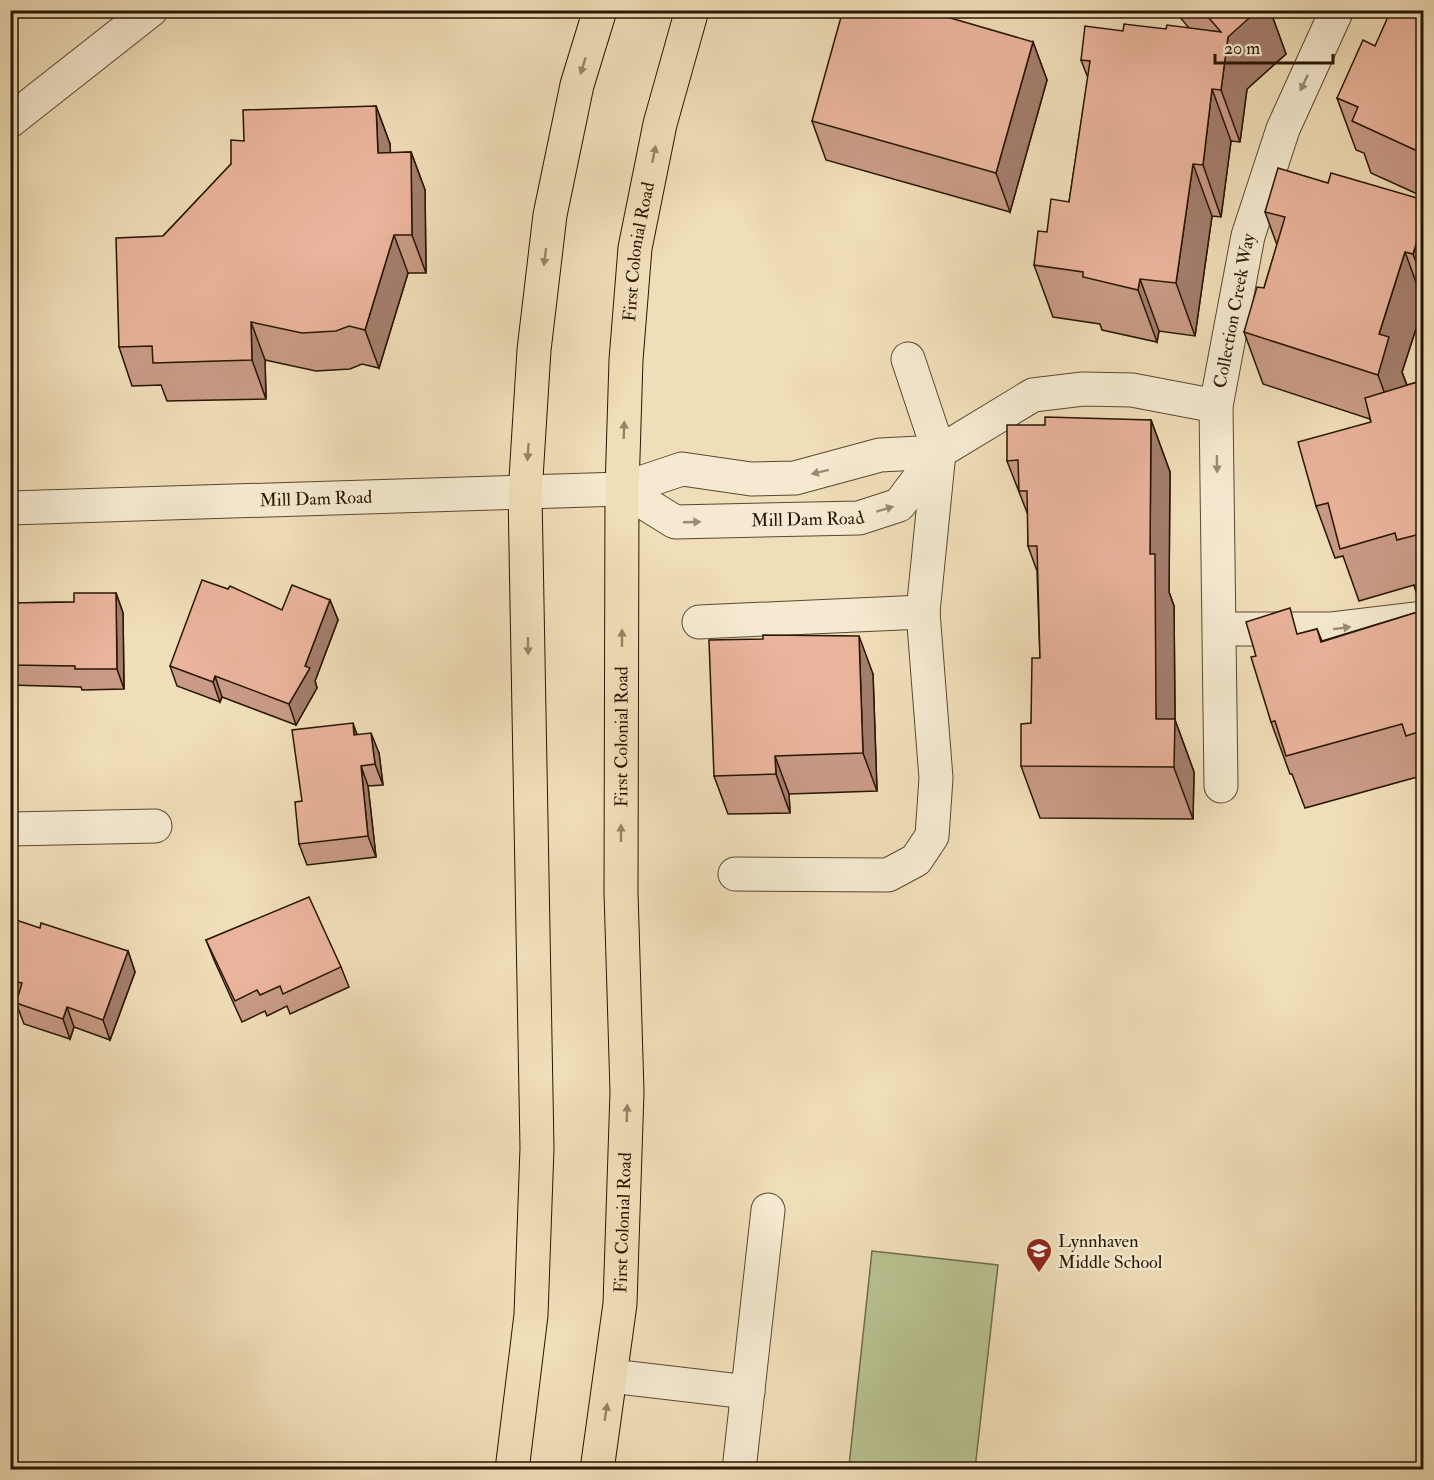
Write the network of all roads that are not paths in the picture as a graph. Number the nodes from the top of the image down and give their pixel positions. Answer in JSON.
{"nodes":[{"id":1,"x":151,"y":10,"type":"edge"},
{"id":2,"x":600,"y":10,"type":"edge"},
{"id":3,"x":692,"y":10,"type":"edge"},
{"id":4,"x":1337,"y":10,"type":"edge"},
{"id":5,"x":10,"y":121,"type":"edge"},
{"id":6,"x":908,"y":358,"type":"dead end"},
{"id":7,"x":1216,"y":406,"type":"junction"},
{"id":8,"x":939,"y":452,"type":"junction"},
{"id":9,"x":622,"y":489,"type":"junction"},
{"id":10,"x":525,"y":494,"type":"junction"},
{"id":11,"x":10,"y":508,"type":"edge"},
{"id":12,"x":923,"y":612,"type":"junction"},
{"id":13,"x":1424,"y":618,"type":"edge"},
{"id":14,"x":699,"y":622,"type":"dead end"},
{"id":15,"x":1221,"y":628,"type":"junction"},
{"id":16,"x":1221,"y":786,"type":"dead end"},
{"id":17,"x":155,"y":826,"type":"dead end"},
{"id":18,"x":10,"y":829,"type":"edge"},
{"id":19,"x":735,"y":874,"type":"dead end"},
{"id":20,"x":768,"y":1210,"type":"dead end"},
{"id":21,"x":611,"y":1376,"type":"junction"},
{"id":22,"x":748,"y":1392,"type":"junction"},
{"id":23,"x":512,"y":1470,"type":"edge"},
{"id":24,"x":597,"y":1470,"type":"edge"},
{"id":25,"x":739,"y":1470,"type":"edge"}],
"edges":[{"from":1,"to":5,"type":"street"},
{"from":2,"to":10,"type":"main road","one_way":true},
{"from":9,"to":3,"type":"main road","name":"First Colonial Road","one_way":true},
{"from":4,"to":7,"type":"street","name":"Collection Creek Way","one_way":true},
{"from":6,"to":8,"type":"street"},
{"from":7,"to":8,"type":"street","name":"Mill Dam Road"},
{"from":7,"to":15,"type":"street","name":"Collection Creek Way","one_way":true},
{"from":8,"to":9,"type":"street","name":"Mill Dam Road","one_way":true},
{"from":9,"to":8,"type":"street","name":"Mill Dam Road","one_way":true},
{"from":8,"to":12,"type":"street"},
{"from":9,"to":10,"type":"street","name":"Mill Dam Road"},
{"from":21,"to":9,"type":"main road","name":"First Colonial Road","one_way":true},
{"from":10,"to":11,"type":"street","name":"Mill Dam Road"},
{"from":10,"to":23,"type":"main road","one_way":true},
{"from":12,"to":14,"type":"street"},
{"from":12,"to":19,"type":"street"},
{"from":15,"to":13,"type":"street","one_way":true},
{"from":15,"to":16,"type":"street","name":"Collection Creek Way"},
{"from":17,"to":18,"type":"street"},
{"from":20,"to":22,"type":"street"},
{"from":21,"to":22,"type":"street"},
{"from":24,"to":21,"type":"main road","name":"First Colonial Road","one_way":true},
{"from":22,"to":25,"type":"street"}]}
